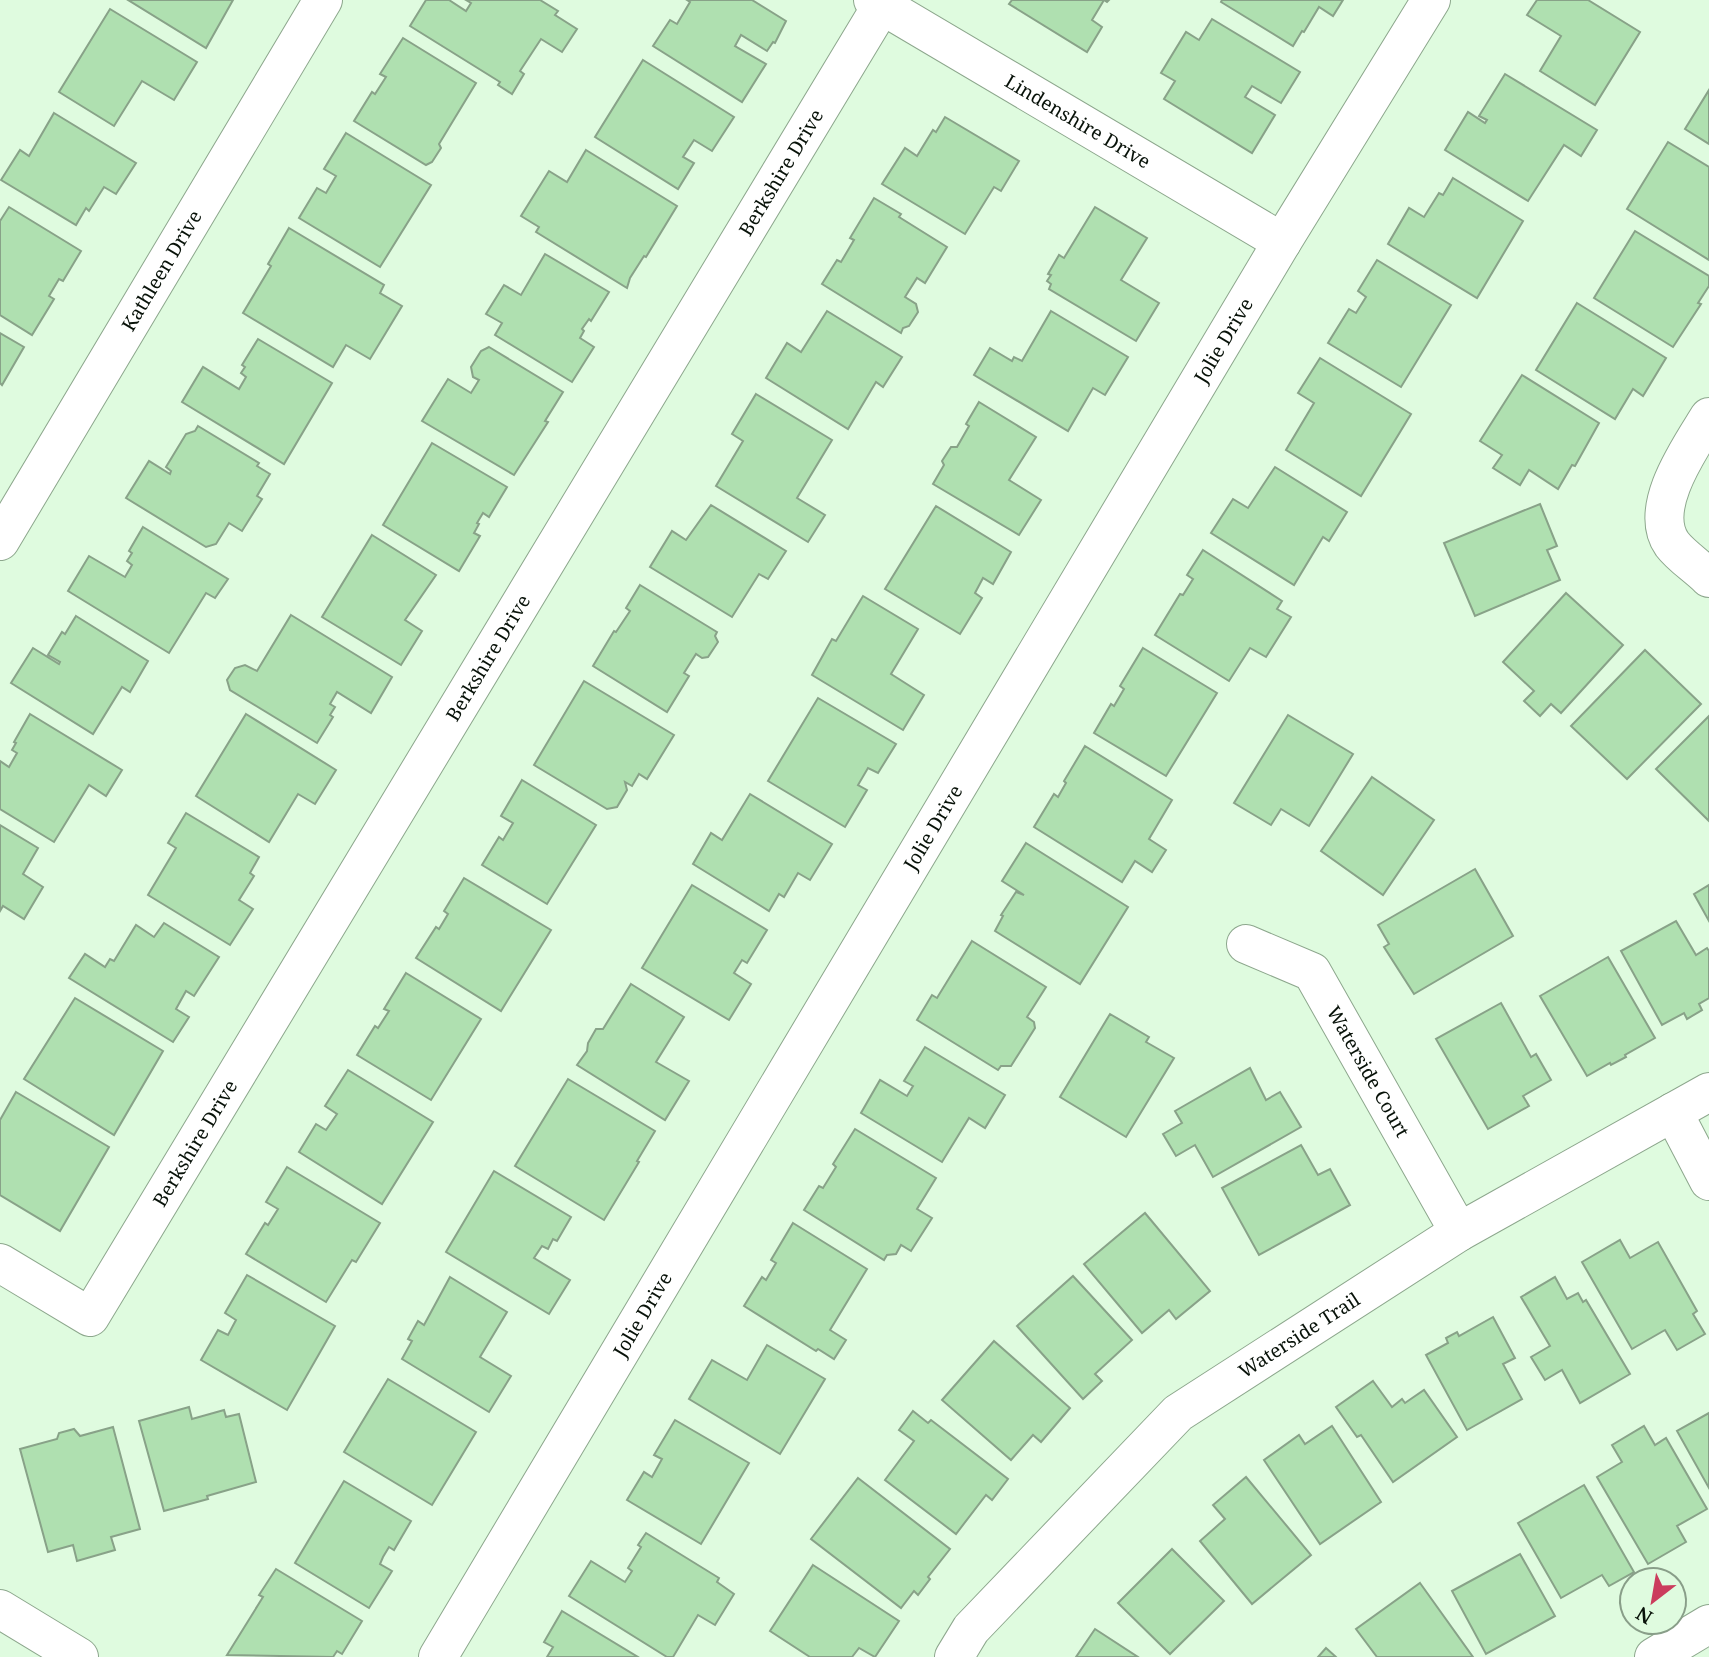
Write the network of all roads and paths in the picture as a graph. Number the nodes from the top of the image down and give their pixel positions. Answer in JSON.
{"nodes":[{"id":1,"x":323,"y":0,"type":"edge"},
{"id":2,"x":1431,"y":0,"type":"edge"},
{"id":3,"x":880,"y":2,"type":"edge"},
{"id":4,"x":1282,"y":242,"type":"junction"},
{"id":5,"x":1709,"y":417,"type":"edge"},
{"id":6,"x":0,"y":541,"type":"edge"},
{"id":7,"x":1709,"y":578,"type":"edge"},
{"id":8,"x":1246,"y":944,"type":"dead end"},
{"id":9,"x":1709,"y":1092,"type":"edge"},
{"id":10,"x":1673,"y":1112,"type":"junction"},
{"id":11,"x":1709,"y":1181,"type":"edge"},
{"id":12,"x":1459,"y":1232,"type":"junction"},
{"id":13,"x":0,"y":1263,"type":"edge"},
{"id":14,"x":0,"y":1609,"type":"edge"},
{"id":15,"x":1709,"y":1624,"type":"edge"},
{"id":16,"x":79,"y":1657,"type":"edge"},
{"id":17,"x":438,"y":1657,"type":"edge"},
{"id":18,"x":954,"y":1657,"type":"edge"},
{"id":19,"x":1654,"y":1657,"type":"edge"}],
"edges":[{"from":1,"to":6,"type":"street","name":"Kathleen Drive"},
{"from":2,"to":4,"type":"street","name":"Jolie Drive"},
{"from":3,"to":4,"type":"street","name":"Lindenshire Drive"},
{"from":3,"to":13,"type":"street","name":"Berkshire Drive"},
{"from":4,"to":17,"type":"street","name":"Jolie Drive"},
{"from":5,"to":7,"type":"street"},
{"from":8,"to":12,"type":"street","name":"Waterside Court"},
{"from":9,"to":10,"type":"street","name":"Waterside Trail"},
{"from":10,"to":11,"type":"street"},
{"from":10,"to":12,"type":"street","name":"Waterside Trail"},
{"from":12,"to":18,"type":"street","name":"Waterside Trail"},
{"from":14,"to":16,"type":"street"},
{"from":15,"to":19,"type":"street"}]}
